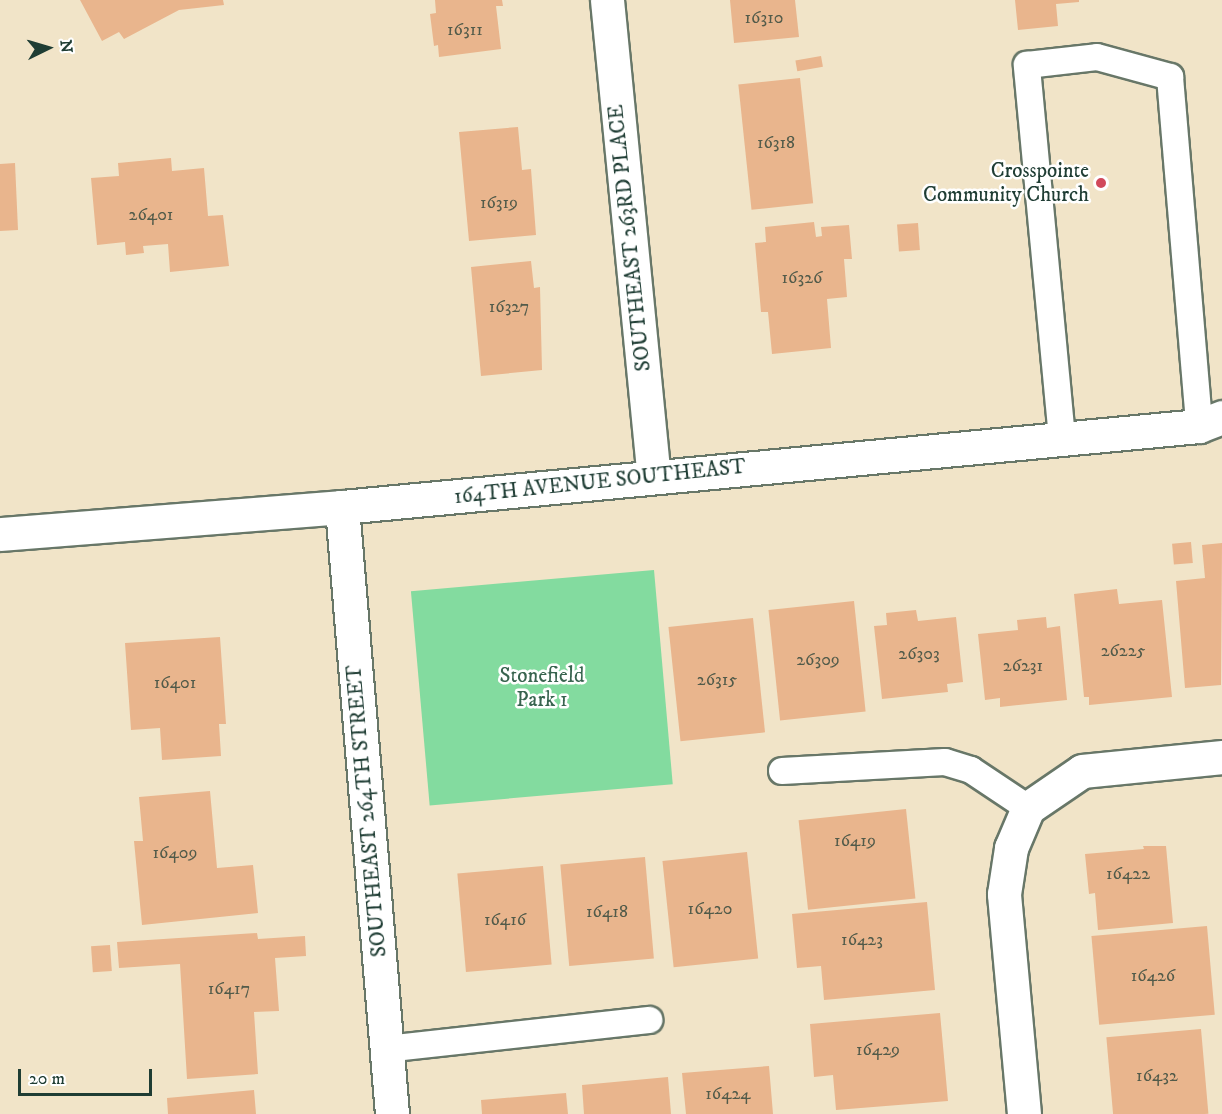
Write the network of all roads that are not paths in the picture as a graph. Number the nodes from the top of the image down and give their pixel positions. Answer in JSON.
{"nodes":[{"id":1,"x":606,"y":0,"type":"edge"},
{"id":2,"x":1214,"y":426,"type":"edge"},
{"id":3,"x":1062,"y":438,"type":"junction"},
{"id":4,"x":654,"y":476,"type":"junction"},
{"id":5,"x":342,"y":507,"type":"junction"},
{"id":6,"x":0,"y":534,"type":"edge"},
{"id":7,"x":1222,"y":757,"type":"edge"},
{"id":8,"x":782,"y":771,"type":"dead end"},
{"id":9,"x":1028,"y":808,"type":"junction"},
{"id":10,"x":649,"y":1020,"type":"dead end"},
{"id":11,"x":386,"y":1049,"type":"junction"},
{"id":12,"x":392,"y":1114,"type":"edge"},
{"id":13,"x":1024,"y":1114,"type":"edge"}],
"edges":[{"from":1,"to":4,"type":"street","name":"SOUTHEAST 263RD PLACE"},
{"from":2,"to":3,"type":"street","name":"164TH AVENUE SOUTHEAST"},
{"from":2,"to":3,"type":"lane"},
{"from":3,"to":4,"type":"street","name":"164TH AVENUE SOUTHEAST"},
{"from":4,"to":5,"type":"street","name":"164TH AVENUE SOUTHEAST"},
{"from":5,"to":6,"type":"street","name":"164TH AVENUE SOUTHEAST"},
{"from":5,"to":11,"type":"street","name":"SOUTHEAST 264TH STREET"},
{"from":7,"to":9,"type":"street"},
{"from":8,"to":9,"type":"lane"},
{"from":9,"to":13,"type":"street"},
{"from":10,"to":11,"type":"lane"},
{"from":11,"to":12,"type":"street","name":"SOUTHEAST 264TH STREET"}]}
